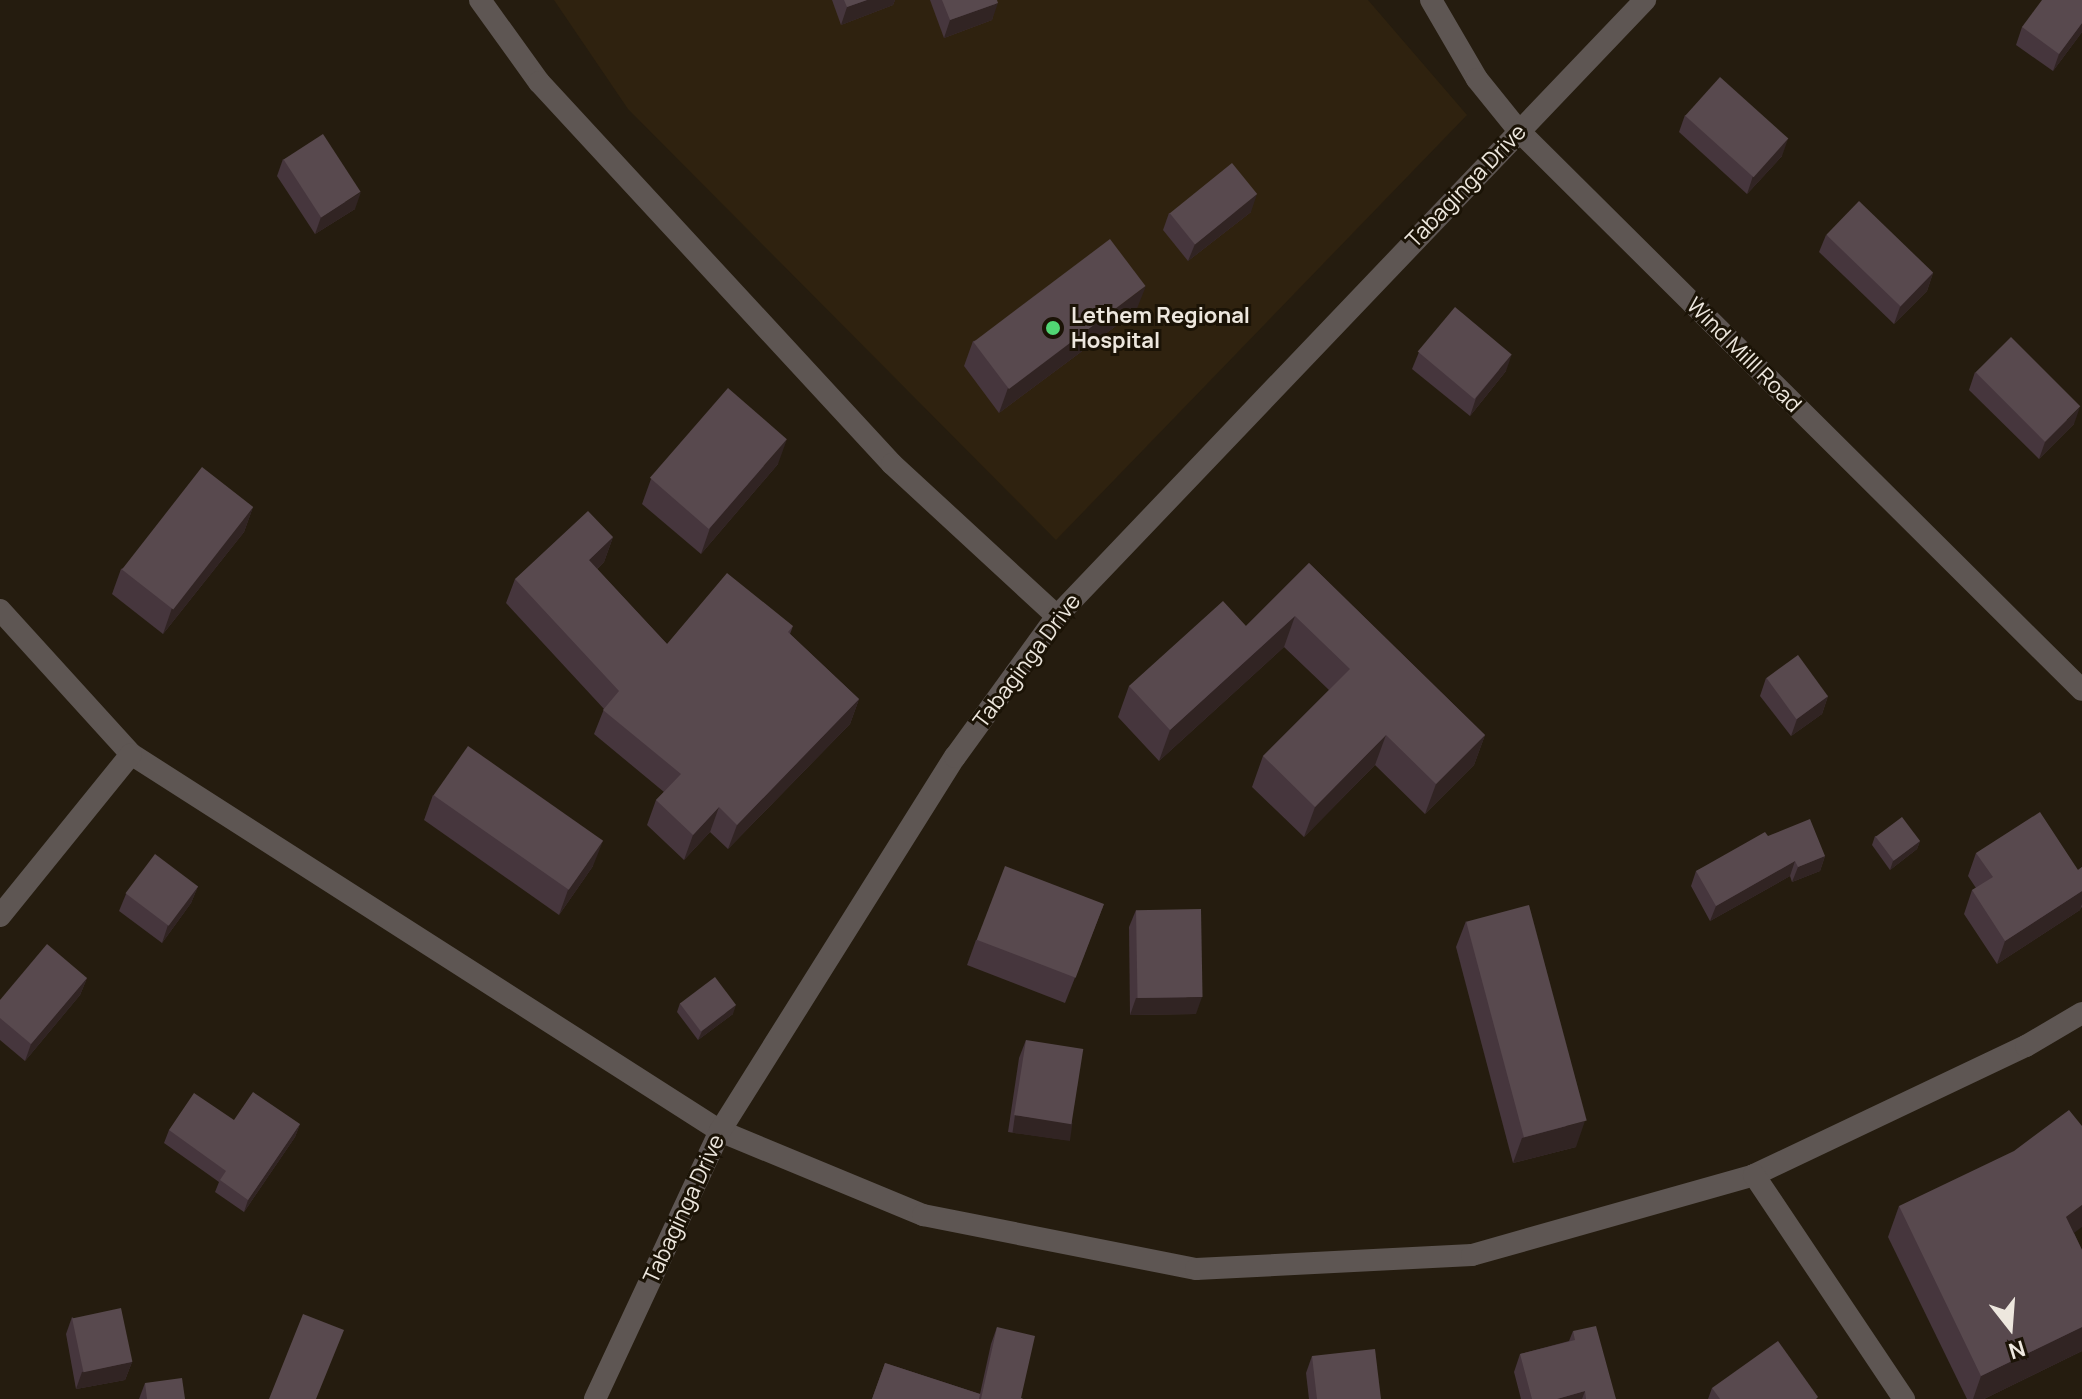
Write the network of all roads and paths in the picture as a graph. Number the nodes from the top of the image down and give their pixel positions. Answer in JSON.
{"nodes":[{"id":1,"x":480,"y":0,"type":"edge"},
{"id":2,"x":1431,"y":0,"type":"edge"},
{"id":3,"x":1645,"y":0,"type":"edge"},
{"id":4,"x":1519,"y":131,"type":"junction"},
{"id":5,"x":0,"y":610,"type":"edge"},
{"id":6,"x":1057,"y":616,"type":"junction"},
{"id":7,"x":2082,"y":690,"type":"edge"},
{"id":8,"x":131,"y":754,"type":"junction"},
{"id":9,"x":0,"y":916,"type":"edge"},
{"id":10,"x":2082,"y":1013,"type":"edge"},
{"id":11,"x":720,"y":1131,"type":"junction"},
{"id":12,"x":1754,"y":1175,"type":"junction"},
{"id":13,"x":595,"y":1399,"type":"edge"},
{"id":14,"x":1904,"y":1399,"type":"edge"}],
"edges":[{"from":1,"to":6,"type":"street"},
{"from":2,"to":4,"type":"street","name":"Wind Milll Road"},
{"from":3,"to":4,"type":"street","name":"Tabaginga Drive"},
{"from":4,"to":6,"type":"street","name":"Tabaginga Drive"},
{"from":4,"to":7,"type":"street","name":"Wind Milll Road"},
{"from":5,"to":8,"type":"street"},
{"from":6,"to":11,"type":"street","name":"Tabaginga Drive"},
{"from":8,"to":9,"type":"street"},
{"from":8,"to":11,"type":"street"},
{"from":10,"to":12,"type":"street"},
{"from":11,"to":12,"type":"street"},
{"from":11,"to":13,"type":"street","name":"Tabaginga Drive"},
{"from":12,"to":14,"type":"street"}]}
